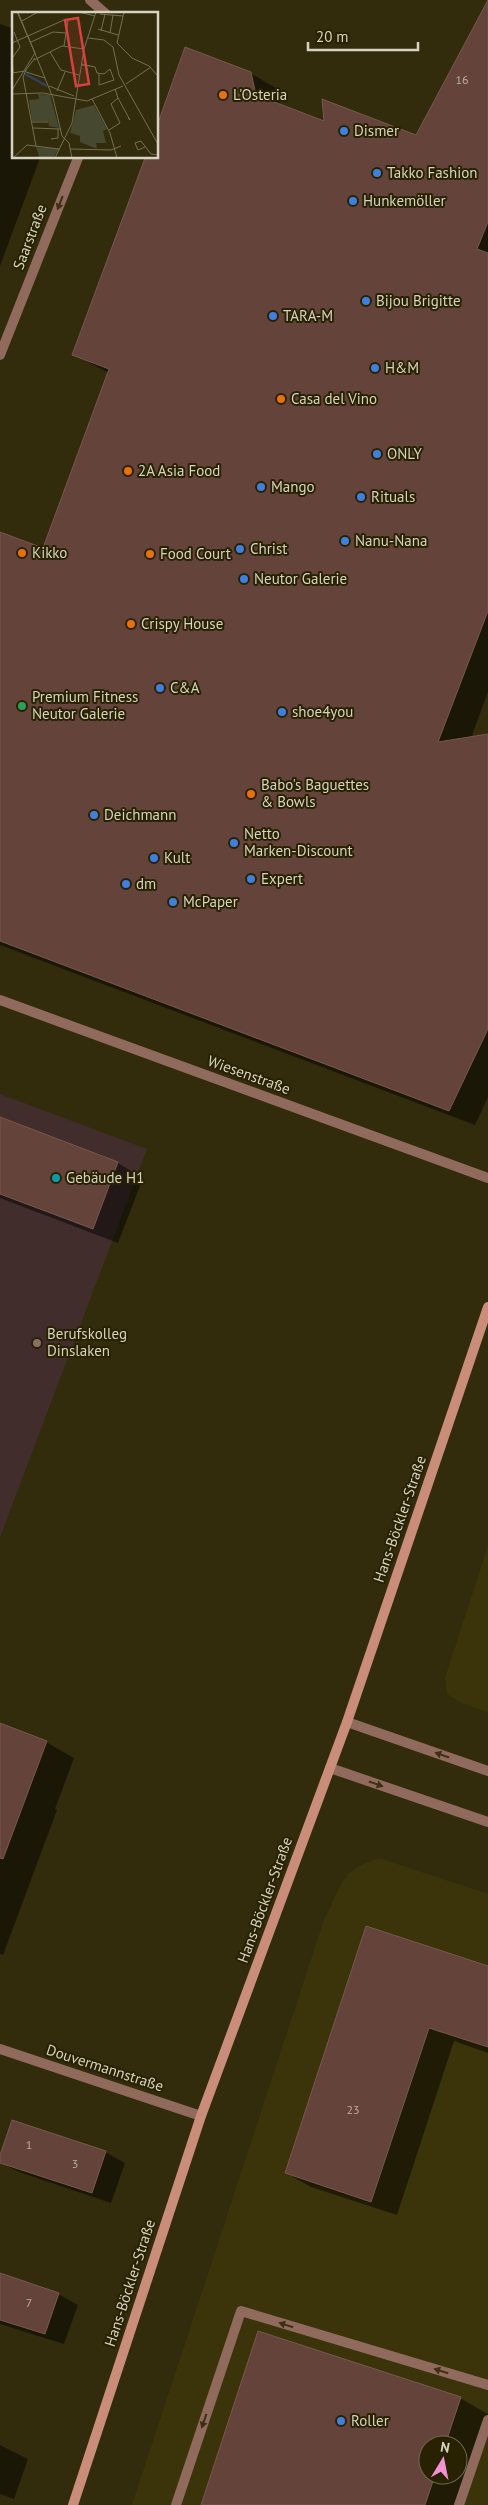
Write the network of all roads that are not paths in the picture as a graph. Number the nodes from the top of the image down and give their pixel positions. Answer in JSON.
{"nodes":[{"id":1,"x":90,"y":0,"type":"edge"},
{"id":2,"x":104,"y":12,"type":"edge"},
{"id":3,"x":78,"y":159,"type":"edge"},
{"id":4,"x":0,"y":355,"type":"edge"},
{"id":5,"x":0,"y":1000,"type":"edge"},
{"id":6,"x":488,"y":1178,"type":"edge"},
{"id":7,"x":488,"y":1306,"type":"edge"},
{"id":8,"x":347,"y":1722,"type":"junction"},
{"id":9,"x":330,"y":1768,"type":"junction"},
{"id":10,"x":488,"y":1771,"type":"edge"},
{"id":11,"x":488,"y":1822,"type":"edge"},
{"id":12,"x":0,"y":2049,"type":"edge"},
{"id":13,"x":201,"y":2116,"type":"junction"},
{"id":14,"x":488,"y":2385,"type":"edge"},
{"id":15,"x":488,"y":2420,"type":"edge"},
{"id":16,"x":73,"y":2505,"type":"edge"},
{"id":17,"x":176,"y":2505,"type":"edge"},
{"id":18,"x":459,"y":2505,"type":"edge"}],
"edges":[{"from":1,"to":2,"type":"street"},
{"from":3,"to":4,"type":"street","name":"Saarstraße","one_way":true},
{"from":5,"to":6,"type":"street","name":"Wiesenstraße"},
{"from":7,"to":8,"type":"main road","name":"Hans-Böckler-Straße"},
{"from":8,"to":9,"type":"main road","name":"Hans-Böckler-Straße"},
{"from":10,"to":8,"type":"street","one_way":true},
{"from":9,"to":11,"type":"street","one_way":true},
{"from":9,"to":13,"type":"main road","name":"Hans-Böckler-Straße"},
{"from":12,"to":13,"type":"street","name":"Douvermannstraße"},
{"from":13,"to":16,"type":"main road","name":"Hans-Böckler-Straße"},
{"from":14,"to":17,"type":"street","one_way":true},
{"from":15,"to":18,"type":"street"}]}
